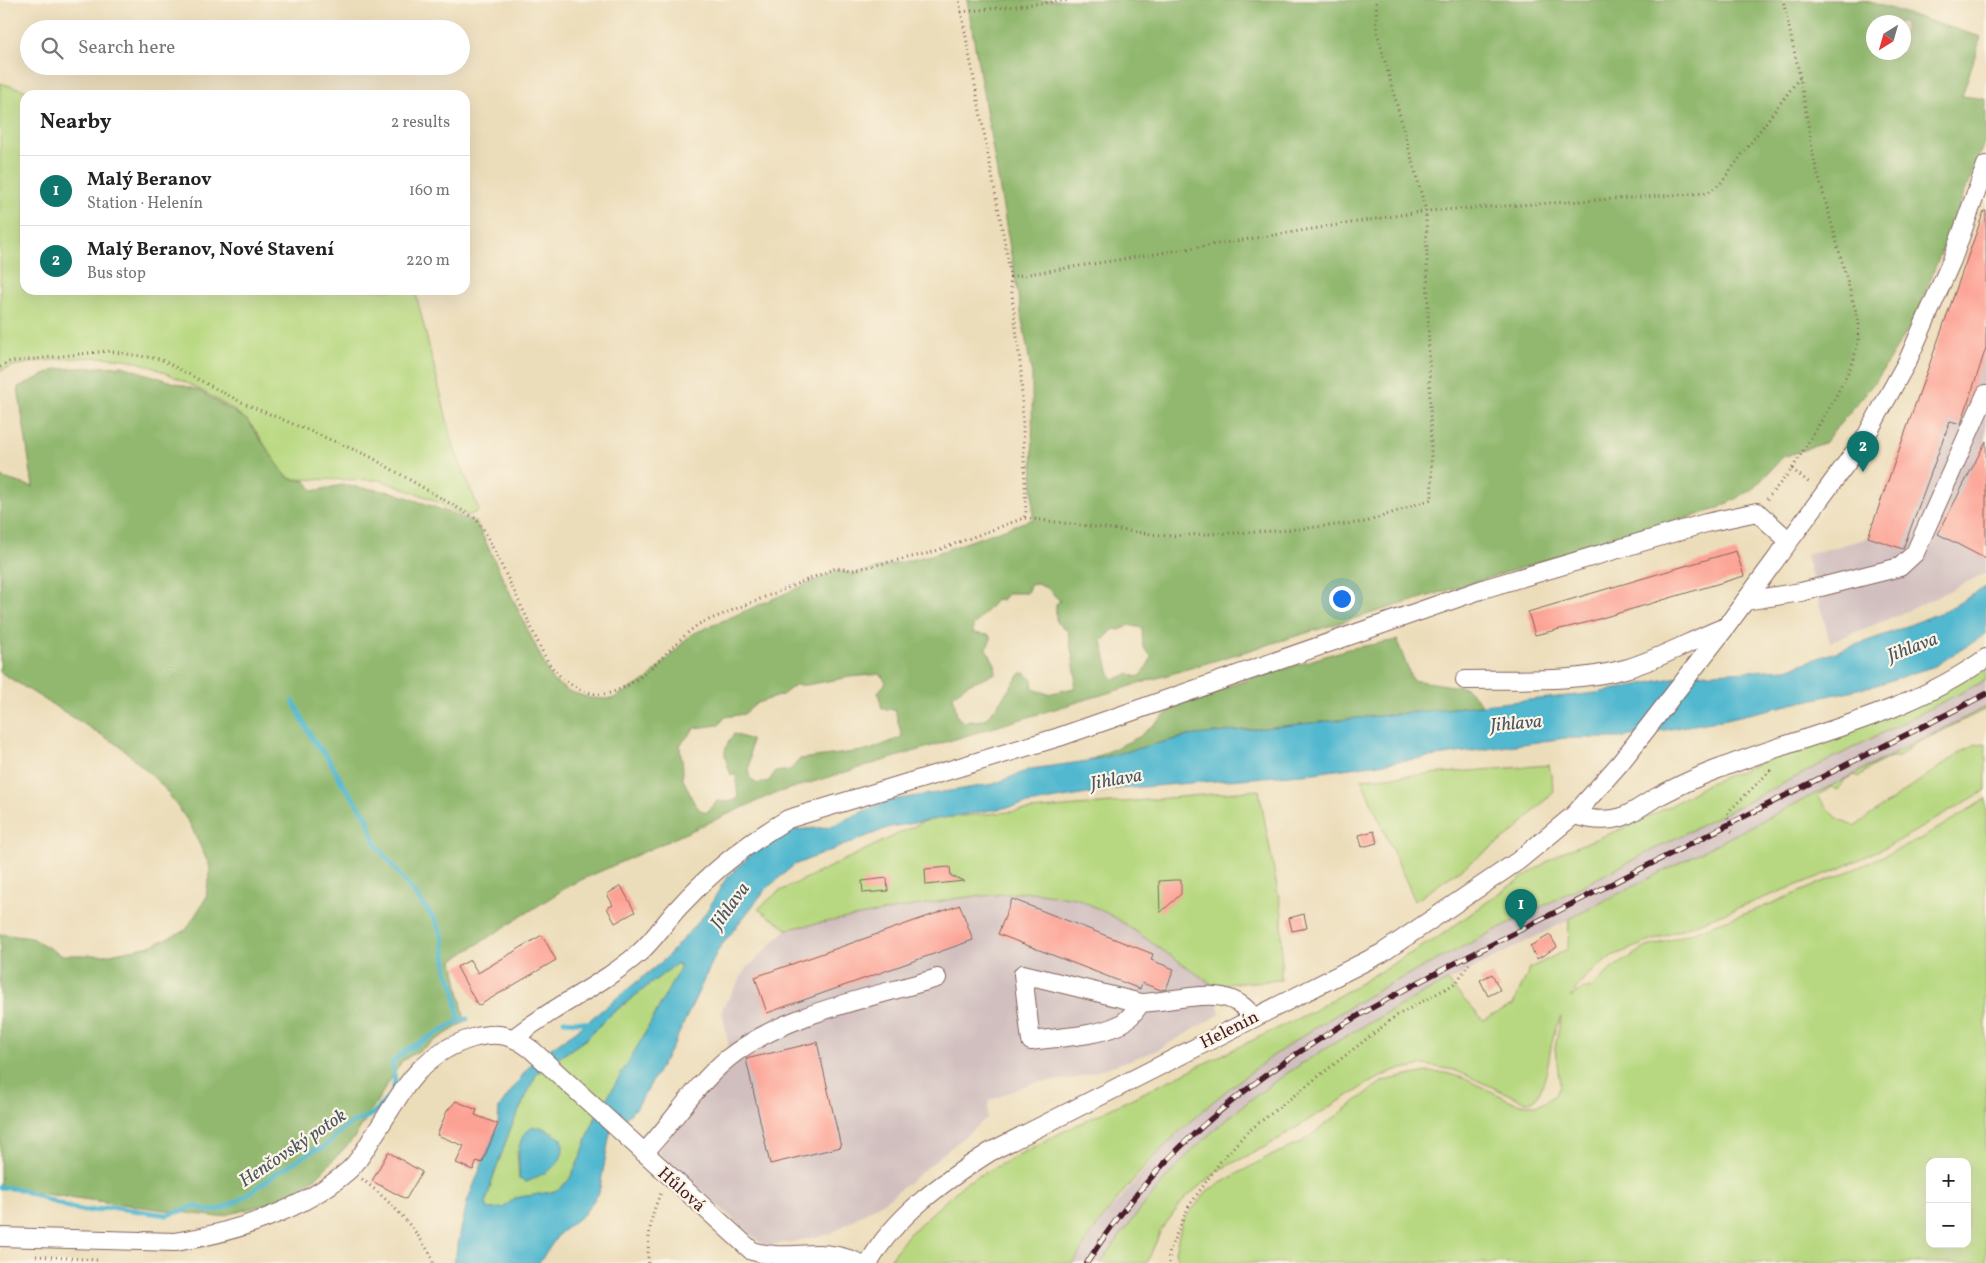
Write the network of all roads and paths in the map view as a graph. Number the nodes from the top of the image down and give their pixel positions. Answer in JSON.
{"nodes":[{"id":1,"x":959,"y":0,"type":"edge"},
{"id":2,"x":1070,"y":0,"type":"edge"},
{"id":3,"x":1376,"y":0,"type":"edge"},
{"id":4,"x":1783,"y":0,"type":"edge"},
{"id":5,"x":961,"y":12,"type":"junction"},
{"id":6,"x":1800,"y":77,"type":"junction"},
{"id":7,"x":1986,"y":165,"type":"edge"},
{"id":8,"x":1426,"y":210,"type":"junction"},
{"id":9,"x":1010,"y":277,"type":"junction"},
{"id":10,"x":0,"y":367,"type":"edge"},
{"id":11,"x":1986,"y":394,"type":"edge"},
{"id":12,"x":1792,"y":469,"type":"junction"},
{"id":13,"x":1807,"y":481,"type":"dead end"},
{"id":14,"x":1757,"y":512,"type":"junction"},
{"id":15,"x":1024,"y":518,"type":"junction"},
{"id":16,"x":1788,"y":540,"type":"junction"},
{"id":17,"x":1745,"y":601,"type":"junction"},
{"id":18,"x":1726,"y":627,"type":"junction"},
{"id":19,"x":1986,"y":658,"type":"edge"},
{"id":20,"x":1465,"y":680,"type":"dead end"},
{"id":21,"x":1762,"y":770,"type":"dead end"},
{"id":22,"x":1574,"y":815,"type":"junction"},
{"id":23,"x":1732,"y":832,"type":"dead end"},
{"id":24,"x":1469,"y":964,"type":"dead end"},
{"id":25,"x":937,"y":978,"type":"dead end"},
{"id":26,"x":1141,"y":1003,"type":"junction"},
{"id":27,"x":1253,"y":1017,"type":"junction"},
{"id":28,"x":514,"y":1038,"type":"junction"},
{"id":29,"x":644,"y":1153,"type":"junction"},
{"id":30,"x":350,"y":1170,"type":"junction"},
{"id":31,"x":669,"y":1177,"type":"junction"},
{"id":32,"x":0,"y":1237,"type":"edge"},
{"id":33,"x":29,"y":1256,"type":"dead end"},
{"id":34,"x":97,"y":1263,"type":"edge"},
{"id":35,"x":433,"y":1263,"type":"edge"},
{"id":36,"x":648,"y":1263,"type":"edge"},
{"id":37,"x":859,"y":1263,"type":"edge"},
{"id":38,"x":869,"y":1263,"type":"edge"},
{"id":39,"x":1169,"y":1263,"type":"edge"}],
"edges":[{"from":1,"to":5,"type":"path"},
{"from":2,"to":5,"type":"path"},
{"from":3,"to":8,"type":"path"},
{"from":4,"to":6,"type":"path"},
{"from":5,"to":9,"type":"path"},
{"from":6,"to":8,"type":"path"},
{"from":6,"to":12,"type":"path"},
{"from":7,"to":16,"type":"street","name":"Helenín"},
{"from":8,"to":9,"type":"path"},
{"from":8,"to":15,"type":"path"},
{"from":9,"to":15,"type":"path"},
{"from":10,"to":15,"type":"path"},
{"from":11,"to":17,"type":"street"},
{"from":12,"to":13,"type":"path"},
{"from":12,"to":14,"type":"path"},
{"from":14,"to":16,"type":"street"},
{"from":14,"to":28,"type":"street"},
{"from":16,"to":17,"type":"street","name":"Helenín"},
{"from":17,"to":18,"type":"street","name":"Helenín"},
{"from":18,"to":20,"type":"street"},
{"from":18,"to":22,"type":"street","name":"Helenín"},
{"from":19,"to":22,"type":"street"},
{"from":21,"to":23,"type":"path"},
{"from":22,"to":27,"type":"street","name":"Helenín"},
{"from":24,"to":39,"type":"path"},
{"from":25,"to":29,"type":"street"},
{"from":26,"to":26,"type":"street"},
{"from":26,"to":27,"type":"street"},
{"from":27,"to":38,"type":"street","name":"Helenín"},
{"from":28,"to":29,"type":"street","name":"Hůlová"},
{"from":28,"to":30,"type":"street"},
{"from":29,"to":31,"type":"street","name":"Hůlová"},
{"from":30,"to":32,"type":"street"},
{"from":30,"to":35,"type":"path"},
{"from":31,"to":36,"type":"path"},
{"from":31,"to":37,"type":"street","name":"Hůlová"},
{"from":33,"to":34,"type":"path"}]}
